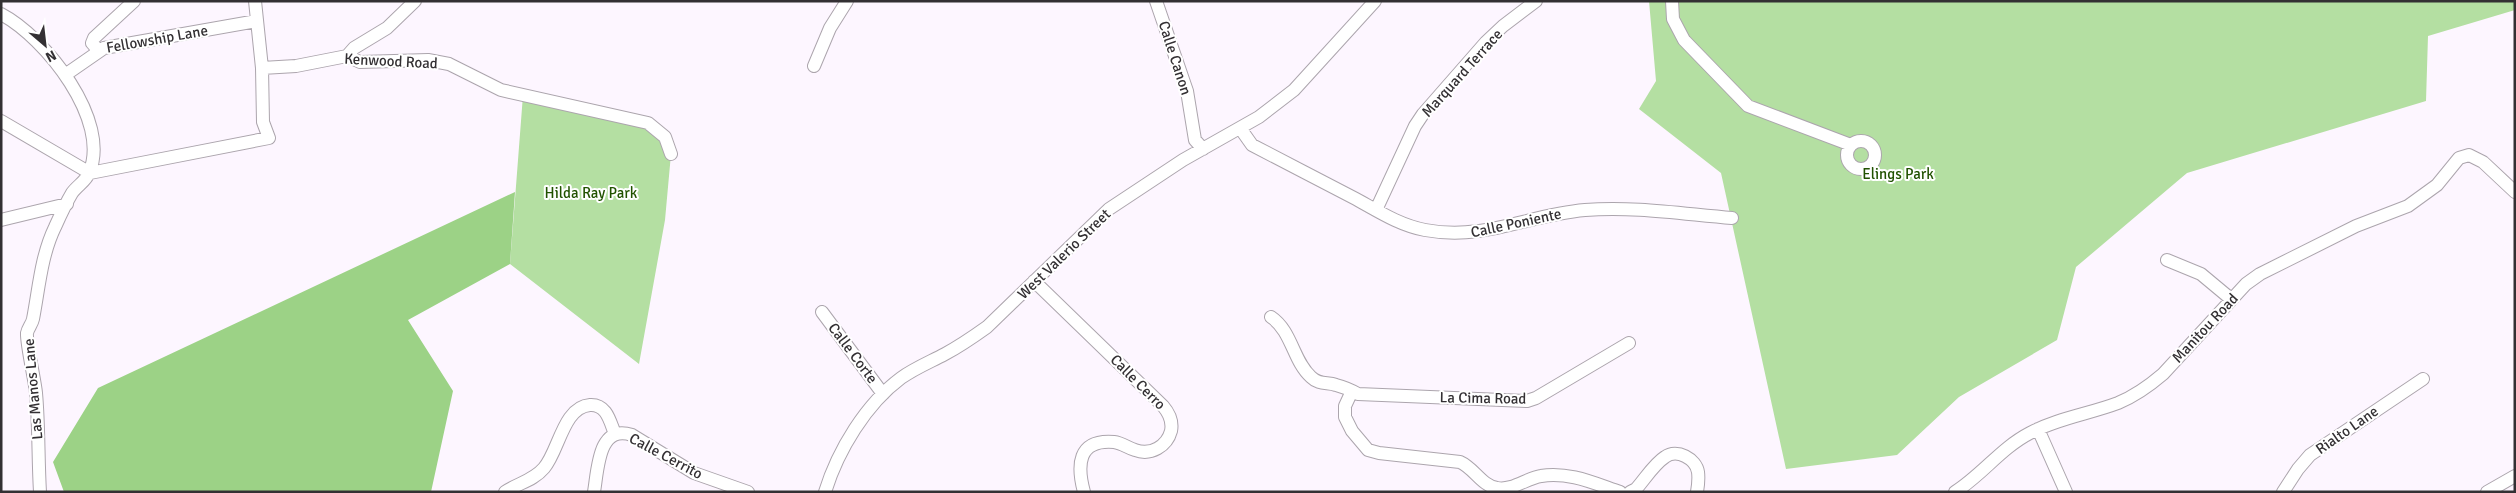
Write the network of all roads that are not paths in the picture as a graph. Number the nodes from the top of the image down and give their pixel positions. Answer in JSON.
{"nodes":[{"id":1,"x":134,"y":1,"type":"edge"},
{"id":2,"x":255,"y":1,"type":"edge"},
{"id":3,"x":415,"y":1,"type":"edge"},
{"id":4,"x":847,"y":1,"type":"edge"},
{"id":5,"x":1156,"y":1,"type":"edge"},
{"id":6,"x":1375,"y":1,"type":"edge"},
{"id":7,"x":1536,"y":1,"type":"edge"},
{"id":8,"x":1672,"y":1,"type":"edge"},
{"id":9,"x":1,"y":14,"type":"edge"},
{"id":10,"x":257,"y":21,"type":"junction"},
{"id":11,"x":98,"y":50,"type":"junction"},
{"id":12,"x":347,"y":56,"type":"junction"},
{"id":13,"x":814,"y":66,"type":"dead end"},
{"id":14,"x":262,"y":68,"type":"junction"},
{"id":15,"x":65,"y":75,"type":"junction"},
{"id":16,"x":1,"y":120,"type":"edge"},
{"id":17,"x":1240,"y":128,"type":"junction"},
{"id":18,"x":1851,"y":145,"type":"dead end"},
{"id":19,"x":1201,"y":147,"type":"junction"},
{"id":20,"x":671,"y":154,"type":"dead end"},
{"id":21,"x":90,"y":173,"type":"junction"},
{"id":22,"x":2515,"y":192,"type":"edge"},
{"id":23,"x":67,"y":204,"type":"junction"},
{"id":24,"x":1376,"y":210,"type":"junction"},
{"id":25,"x":1732,"y":218,"type":"dead end"},
{"id":26,"x":1,"y":220,"type":"edge"},
{"id":27,"x":2167,"y":260,"type":"dead end"},
{"id":28,"x":1034,"y":281,"type":"junction"},
{"id":29,"x":2232,"y":299,"type":"junction"},
{"id":30,"x":822,"y":312,"type":"dead end"},
{"id":31,"x":1271,"y":317,"type":"dead end"},
{"id":32,"x":1629,"y":343,"type":"dead end"},
{"id":33,"x":2422,"y":379,"type":"dead end"},
{"id":34,"x":1352,"y":391,"type":"junction"},
{"id":35,"x":883,"y":394,"type":"junction"},
{"id":36,"x":2038,"y":429,"type":"junction"},
{"id":37,"x":615,"y":434,"type":"junction"},
{"id":38,"x":2515,"y":476,"type":"edge"},
{"id":39,"x":717,"y":487,"type":"edge"},
{"id":40,"x":40,"y":492,"type":"edge"},
{"id":41,"x":505,"y":492,"type":"edge"},
{"id":42,"x":594,"y":492,"type":"edge"},
{"id":43,"x":748,"y":492,"type":"edge"},
{"id":44,"x":825,"y":492,"type":"edge"},
{"id":45,"x":1084,"y":492,"type":"edge"},
{"id":46,"x":1620,"y":492,"type":"edge"},
{"id":47,"x":1630,"y":492,"type":"edge"},
{"id":48,"x":1697,"y":492,"type":"edge"},
{"id":49,"x":1955,"y":492,"type":"edge"},
{"id":50,"x":2066,"y":492,"type":"edge"},
{"id":51,"x":2283,"y":492,"type":"edge"},
{"id":52,"x":2488,"y":492,"type":"edge"}],
"edges":[{"from":1,"to":11,"type":"street"},
{"from":2,"to":10,"type":"street"},
{"from":3,"to":12,"type":"street"},
{"from":4,"to":13,"type":"street"},
{"from":5,"to":19,"type":"street","name":"Calle Canon"},
{"from":6,"to":17,"type":"street","name":"West Valerio Street"},
{"from":7,"to":24,"type":"street","name":"Marquard Terrace"},
{"from":8,"to":18,"type":"street"},
{"from":9,"to":15,"type":"street"},
{"from":10,"to":11,"type":"street","name":"Fellowship Lane"},
{"from":10,"to":14,"type":"street"},
{"from":11,"to":15,"type":"street","name":"Fellowship Lane"},
{"from":12,"to":14,"type":"street","name":"Kenwood Road"},
{"from":12,"to":20,"type":"street","name":"Kenwood Road"},
{"from":14,"to":21,"type":"street"},
{"from":15,"to":21,"type":"street"},
{"from":16,"to":21,"type":"street"},
{"from":17,"to":19,"type":"street","name":"West Valerio Street"},
{"from":17,"to":24,"type":"street","name":"Calle Poniente"},
{"from":19,"to":28,"type":"street","name":"West Valerio Street"},
{"from":21,"to":23,"type":"street","name":"Las Manos Lane"},
{"from":22,"to":29,"type":"street","name":"Manitou Road"},
{"from":23,"to":26,"type":"street"},
{"from":23,"to":40,"type":"street","name":"Las Manos Lane"},
{"from":24,"to":25,"type":"street","name":"Calle Poniente"},
{"from":27,"to":29,"type":"street"},
{"from":28,"to":35,"type":"street","name":"West Valerio Street"},
{"from":28,"to":45,"type":"street","name":"Calle Cerro"},
{"from":29,"to":36,"type":"street","name":"Manitou Road"},
{"from":30,"to":35,"type":"street","name":"Calle Corte"},
{"from":31,"to":34,"type":"street","name":"La Cima Road"},
{"from":32,"to":34,"type":"street","name":"La Cima Road"},
{"from":33,"to":51,"type":"street","name":"Rialto Lane"},
{"from":34,"to":46,"type":"street"},
{"from":35,"to":44,"type":"street","name":"West Valerio Street"},
{"from":36,"to":49,"type":"street","name":"Manitou Road"},
{"from":36,"to":50,"type":"street"},
{"from":37,"to":39,"type":"street","name":"Calle Cerrito"},
{"from":37,"to":41,"type":"street"},
{"from":37,"to":42,"type":"street","name":"Calle Cerrito"},
{"from":38,"to":52,"type":"street"},
{"from":39,"to":43,"type":"street","name":"Calle Cerrito"},
{"from":47,"to":48,"type":"street"}]}
